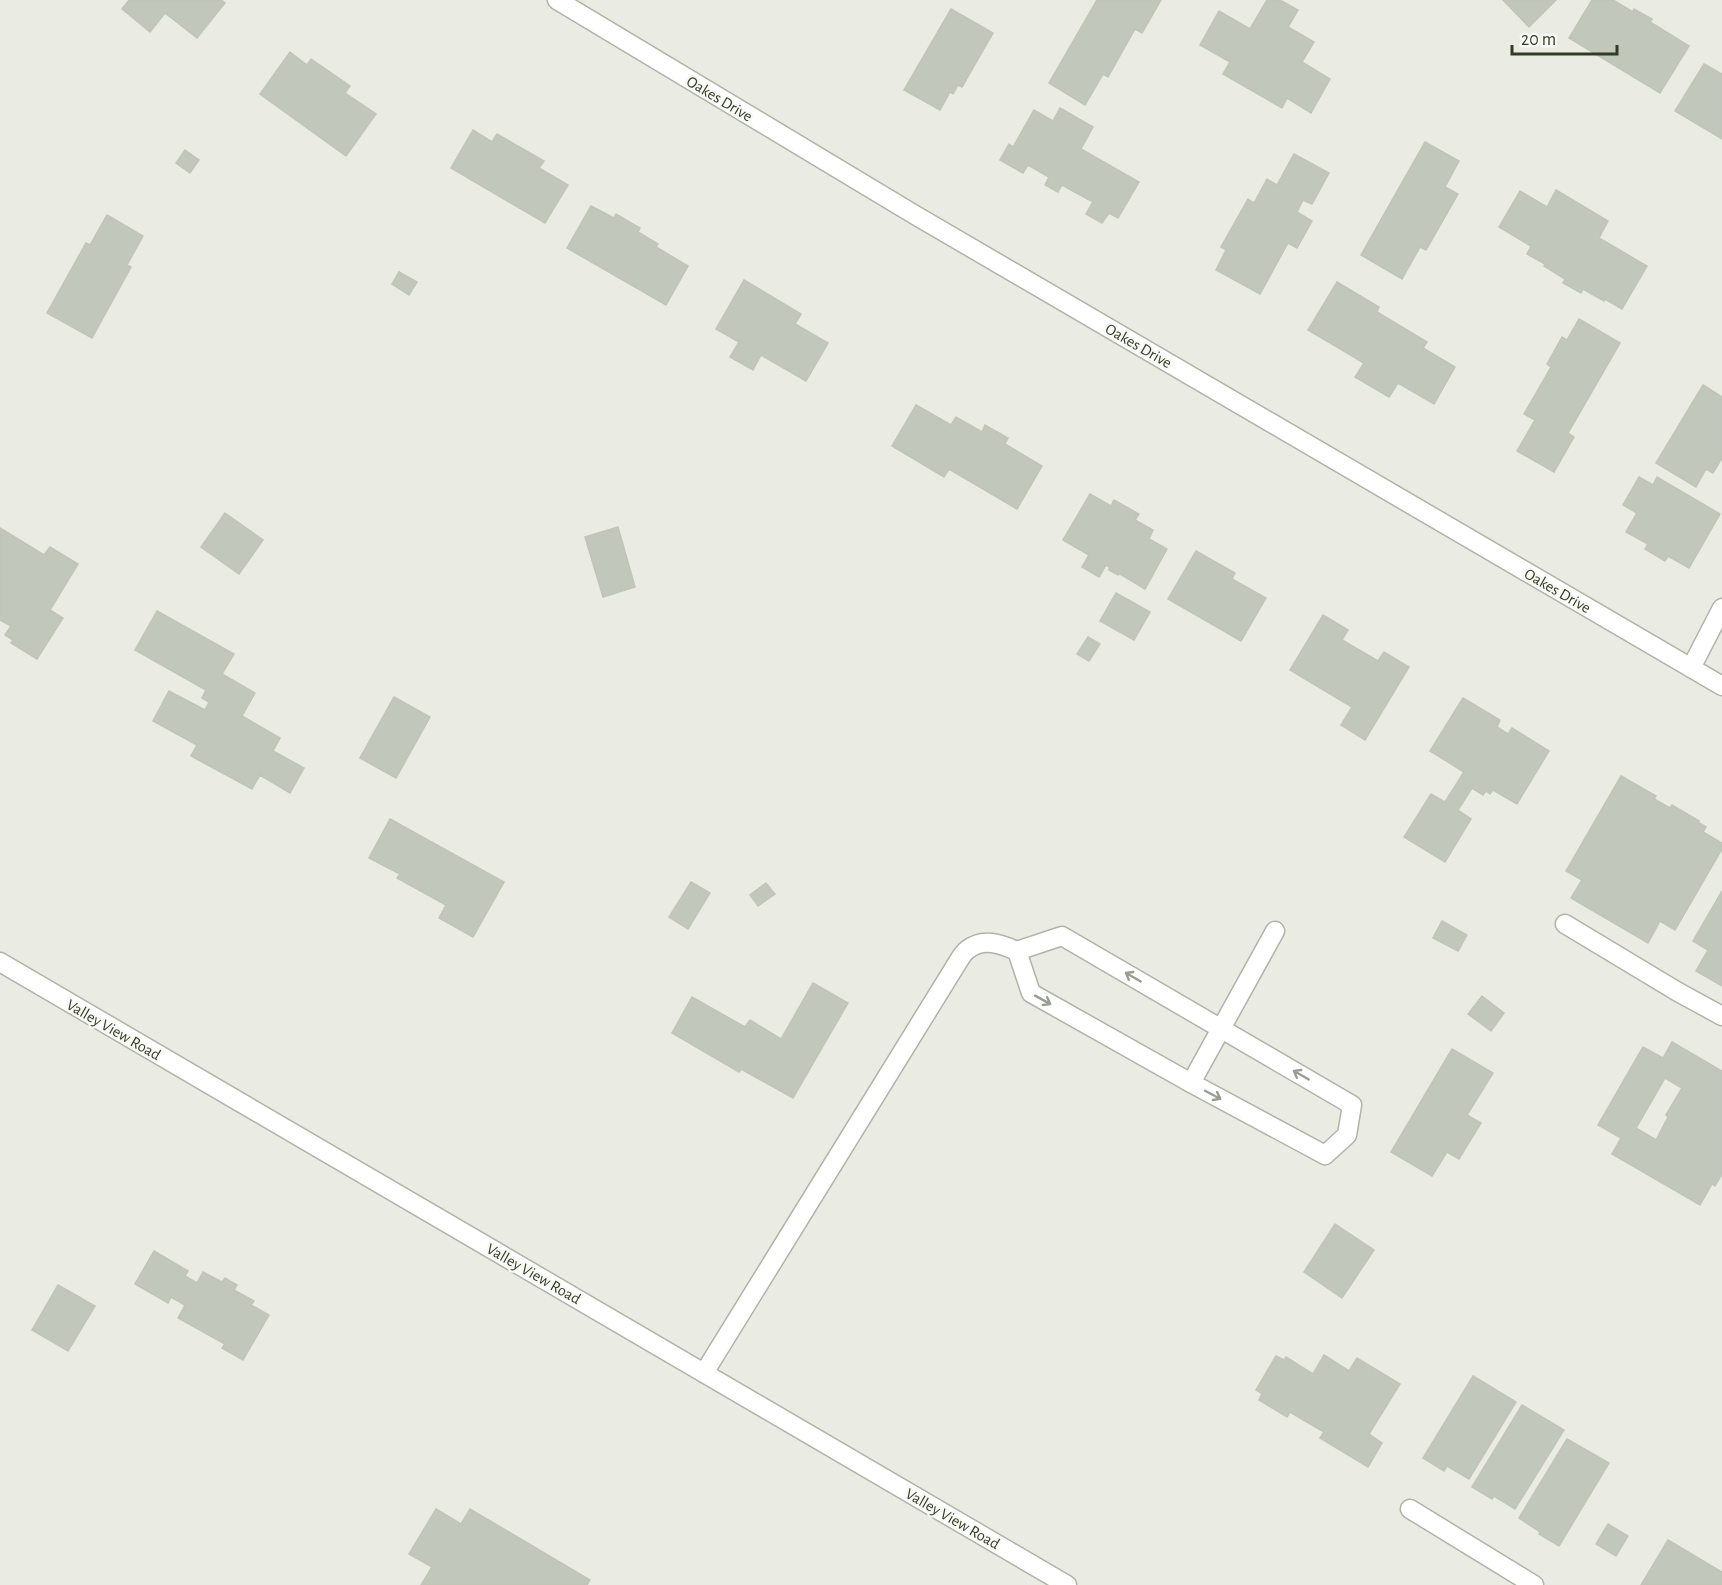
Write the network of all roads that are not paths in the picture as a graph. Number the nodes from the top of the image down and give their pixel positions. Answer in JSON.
{"nodes":[{"id":1,"x":557,"y":0,"type":"edge"},
{"id":2,"x":1722,"y":608,"type":"edge"},
{"id":3,"x":1691,"y":668,"type":"junction"},
{"id":4,"x":1722,"y":686,"type":"edge"},
{"id":5,"x":1564,"y":924,"type":"dead end"},
{"id":6,"x":1275,"y":932,"type":"dead end"},
{"id":7,"x":1017,"y":951,"type":"junction"},
{"id":8,"x":0,"y":962,"type":"edge"},
{"id":9,"x":1722,"y":1016,"type":"edge"},
{"id":10,"x":1220,"y":1028,"type":"junction"},
{"id":11,"x":1191,"y":1083,"type":"junction"},
{"id":12,"x":704,"y":1373,"type":"junction"},
{"id":13,"x":1410,"y":1509,"type":"dead end"},
{"id":14,"x":1067,"y":1585,"type":"edge"},
{"id":15,"x":1534,"y":1585,"type":"edge"}],
"edges":[{"from":1,"to":3,"type":"street","name":"Oakes Drive"},
{"from":2,"to":3,"type":"street"},
{"from":3,"to":4,"type":"street","name":"Oakes Drive"},
{"from":5,"to":9,"type":"street"},
{"from":6,"to":10,"type":"street"},
{"from":10,"to":7,"type":"street","one_way":true},
{"from":7,"to":11,"type":"street","one_way":true},
{"from":7,"to":12,"type":"street"},
{"from":8,"to":12,"type":"street","name":"Valley View Road"},
{"from":10,"to":11,"type":"street"},
{"from":11,"to":10,"type":"street","one_way":true},
{"from":12,"to":14,"type":"street","name":"Valley View Road"},
{"from":13,"to":15,"type":"street"}]}
